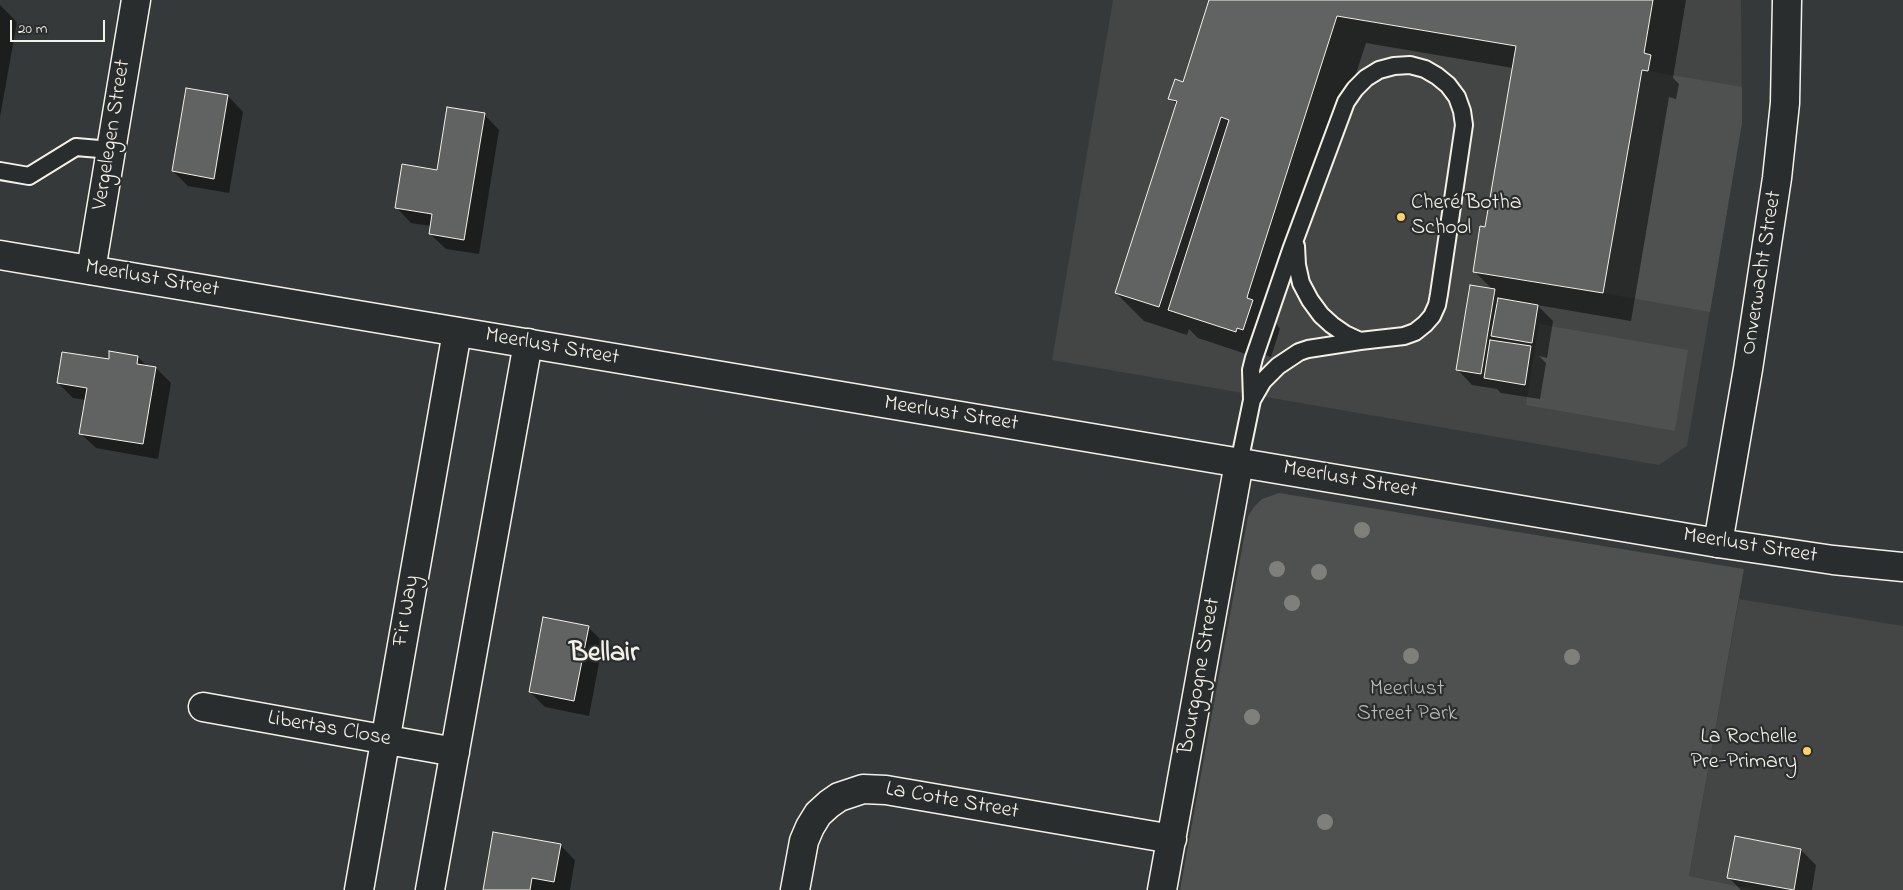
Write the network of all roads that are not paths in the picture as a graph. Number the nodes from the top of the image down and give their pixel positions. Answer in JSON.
{"nodes":[{"id":1,"x":136,"y":0,"type":"edge"},
{"id":2,"x":1787,"y":0,"type":"edge"},
{"id":3,"x":111,"y":150,"type":"junction"},
{"id":4,"x":0,"y":171,"type":"edge"},
{"id":5,"x":1299,"y":228,"type":"junction"},
{"id":6,"x":0,"y":255,"type":"edge"},
{"id":7,"x":91,"y":270,"type":"junction"},
{"id":8,"x":457,"y":332,"type":"junction"},
{"id":9,"x":1360,"y":340,"type":"junction"},
{"id":10,"x":528,"y":343,"type":"junction"},
{"id":11,"x":1252,"y":400,"type":"junction"},
{"id":12,"x":1239,"y":463,"type":"junction"},
{"id":13,"x":1718,"y":543,"type":"junction"},
{"id":14,"x":1903,"y":567,"type":"edge"},
{"id":15,"x":203,"y":707,"type":"dead end"},
{"id":16,"x":386,"y":740,"type":"junction"},
{"id":17,"x":455,"y":752,"type":"junction"},
{"id":18,"x":1172,"y":839,"type":"junction"},
{"id":19,"x":359,"y":890,"type":"edge"},
{"id":20,"x":430,"y":890,"type":"edge"},
{"id":21,"x":795,"y":890,"type":"edge"},
{"id":22,"x":1162,"y":890,"type":"edge"}],
"edges":[{"from":1,"to":3,"type":"street","name":"Vergelegen Street"},
{"from":2,"to":13,"type":"street","name":"Onverwacht Street"},
{"from":3,"to":4,"type":"lane"},
{"from":3,"to":7,"type":"street","name":"Vergelegen Street"},
{"from":5,"to":9,"type":"lane"},
{"from":5,"to":9,"type":"lane"},
{"from":5,"to":11,"type":"lane"},
{"from":6,"to":7,"type":"street","name":"Meerlust Street"},
{"from":7,"to":8,"type":"street","name":"Meerlust Street"},
{"from":8,"to":10,"type":"street","name":"Meerlust Street"},
{"from":8,"to":16,"type":"street","name":"Fir Way"},
{"from":9,"to":11,"type":"lane"},
{"from":10,"to":12,"type":"street","name":"Meerlust Street"},
{"from":10,"to":17,"type":"street"},
{"from":11,"to":12,"type":"lane"},
{"from":12,"to":13,"type":"street","name":"Meerlust Street"},
{"from":12,"to":18,"type":"street","name":"Bourgogne Street"},
{"from":13,"to":14,"type":"street","name":"Meerlust Street"},
{"from":15,"to":16,"type":"street","name":"Libertas Close"},
{"from":16,"to":17,"type":"street","name":"Libertas Close"},
{"from":16,"to":19,"type":"street","name":"Fir Way"},
{"from":17,"to":20,"type":"street"},
{"from":18,"to":21,"type":"street","name":"La Cotte Street"},
{"from":18,"to":22,"type":"street","name":"Bourgogne Street"}]}
